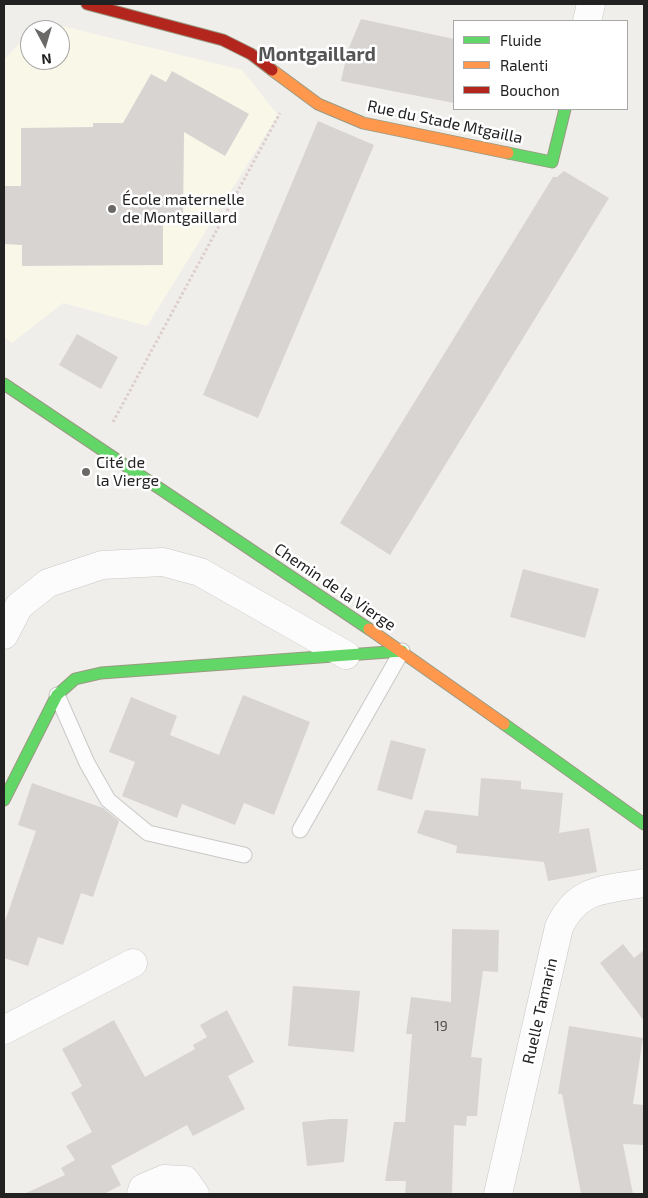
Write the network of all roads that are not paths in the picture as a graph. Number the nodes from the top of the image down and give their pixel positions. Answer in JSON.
{"nodes":[{"id":1,"x":87,"y":4,"type":"edge"},
{"id":2,"x":591,"y":4,"type":"edge"},
{"id":3,"x":587,"y":20,"type":"edge"},
{"id":4,"x":565,"y":110,"type":"edge"},
{"id":5,"x":4,"y":384,"type":"edge"},
{"id":6,"x":4,"y":636,"type":"edge"},
{"id":7,"x":402,"y":651,"type":"junction"},
{"id":8,"x":346,"y":655,"type":"junction"},
{"id":9,"x":57,"y":695,"type":"junction"},
{"id":10,"x":4,"y":800,"type":"edge"},
{"id":11,"x":644,"y":824,"type":"edge"},
{"id":12,"x":300,"y":830,"type":"dead end"},
{"id":13,"x":244,"y":855,"type":"dead end"},
{"id":14,"x":644,"y":882,"type":"edge"},
{"id":15,"x":133,"y":963,"type":"dead end"},
{"id":16,"x":4,"y":1030,"type":"edge"},
{"id":17,"x":141,"y":1194,"type":"edge"},
{"id":18,"x":195,"y":1194,"type":"edge"},
{"id":19,"x":498,"y":1194,"type":"edge"}],
"edges":[{"from":1,"to":4,"type":"street","name":"Rue du Stade Mtgailla"},
{"from":2,"to":3,"type":"street"},
{"from":5,"to":7,"type":"street","name":"Chemin de la Vierge"},
{"from":6,"to":8,"type":"street"},
{"from":7,"to":8,"type":"street"},
{"from":7,"to":11,"type":"street","name":"Chemin de la Vierge"},
{"from":7,"to":12,"type":"lane"},
{"from":8,"to":9,"type":"street"},
{"from":9,"to":10,"type":"street"},
{"from":9,"to":13,"type":"lane"},
{"from":14,"to":19,"type":"street","name":"Ruelle Tamarin"},
{"from":15,"to":16,"type":"street"},
{"from":17,"to":18,"type":"street"}]}
